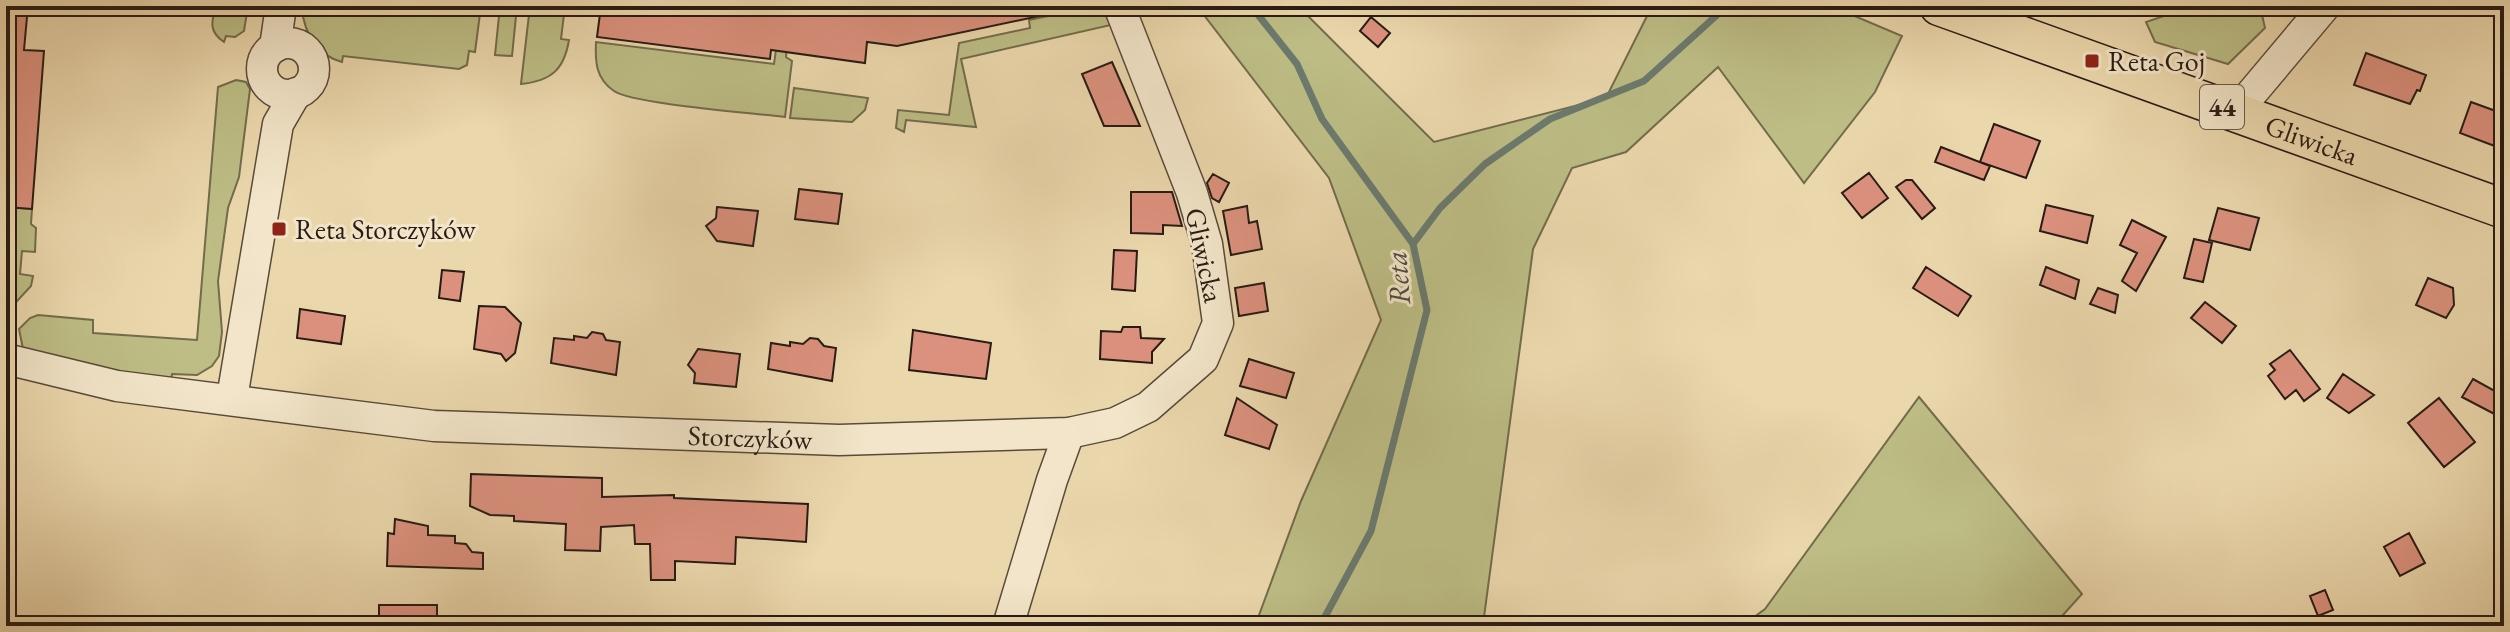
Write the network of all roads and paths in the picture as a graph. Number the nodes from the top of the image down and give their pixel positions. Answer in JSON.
{"nodes":[{"id":1,"x":281,"y":6,"type":"edge"},
{"id":2,"x":292,"y":6,"type":"edge"},
{"id":3,"x":1119,"y":6,"type":"edge"},
{"id":4,"x":1939,"y":6,"type":"edge"},
{"id":5,"x":2325,"y":6,"type":"edge"},
{"id":6,"x":286,"y":46,"type":"junction"},
{"id":7,"x":284,"y":91,"type":"junction"},
{"id":8,"x":2236,"y":112,"type":"junction"},
{"id":9,"x":2504,"y":209,"type":"edge"},
{"id":10,"x":6,"y":359,"type":"edge"},
{"id":11,"x":232,"y":398,"type":"junction"},
{"id":12,"x":1069,"y":433,"type":"junction"},
{"id":13,"x":1008,"y":626,"type":"edge"}],
"edges":[{"from":1,"to":6,"type":"street"},
{"from":2,"to":6,"type":"street"},
{"from":3,"to":12,"type":"street","name":"Gliwicka"},
{"from":4,"to":8,"type":"main road","name":"Gliwicka","number":"44"},
{"from":5,"to":8,"type":"street"},
{"from":6,"to":7,"type":"street"},
{"from":6,"to":7,"type":"street"},
{"from":7,"to":11,"type":"street"},
{"from":8,"to":9,"type":"main road","name":"Gliwicka","number":"44"},
{"from":10,"to":11,"type":"street","name":"Storczyków"},
{"from":11,"to":12,"type":"street","name":"Storczyków"},
{"from":12,"to":13,"type":"street"}]}
